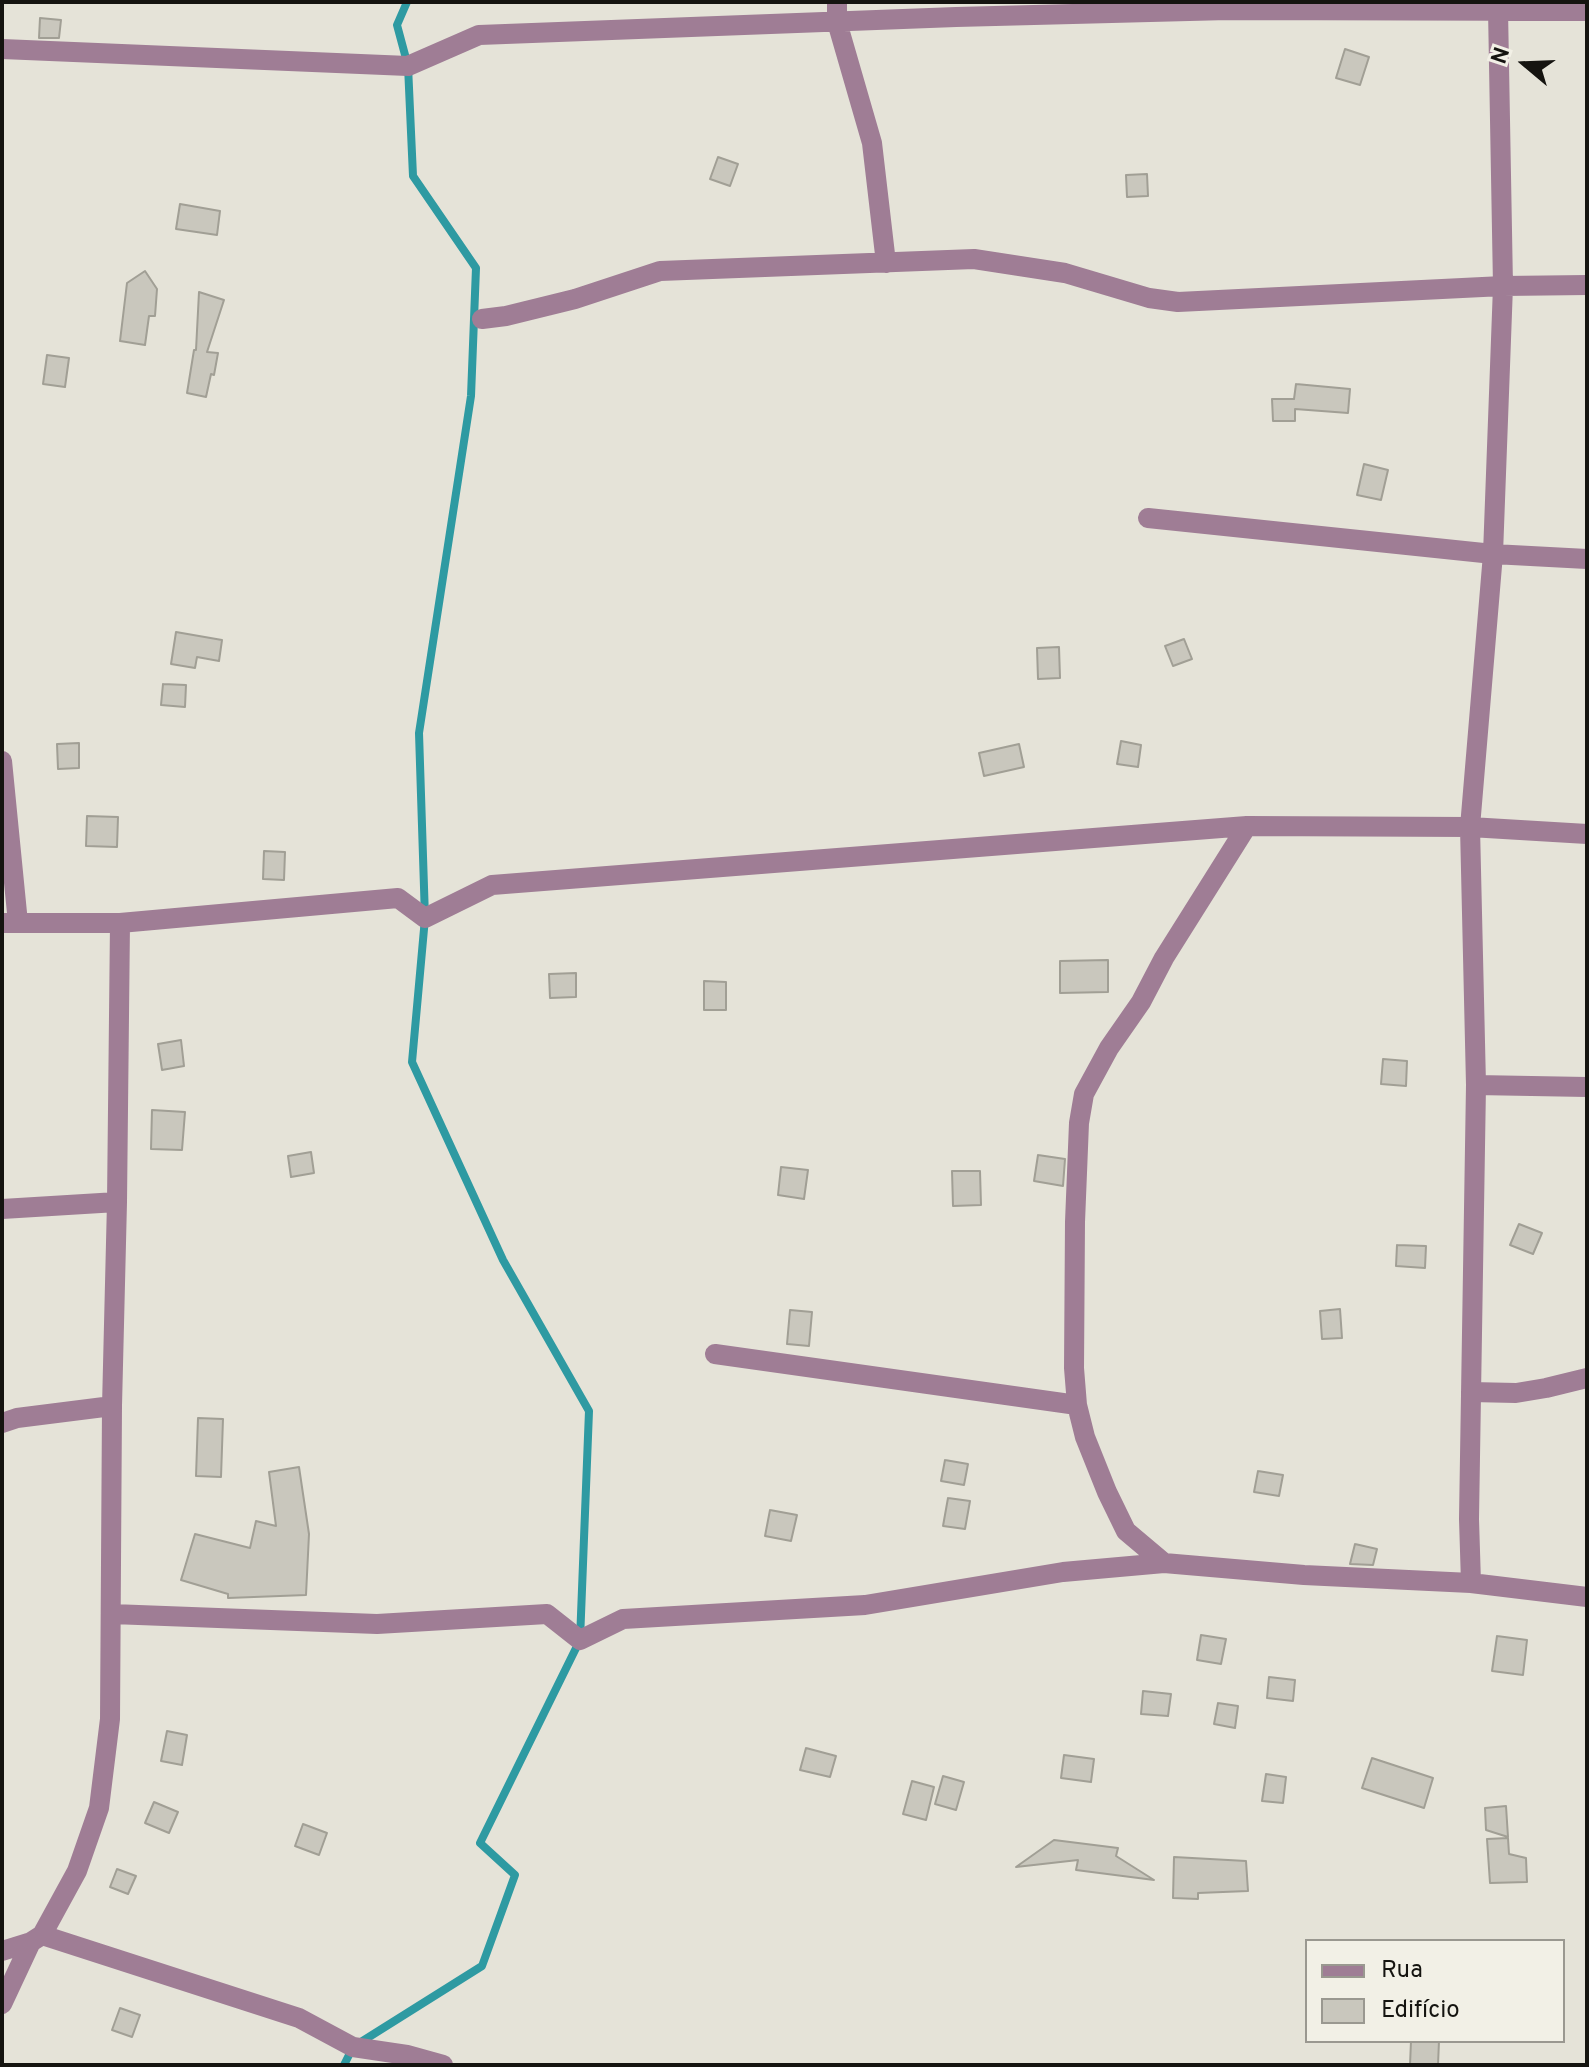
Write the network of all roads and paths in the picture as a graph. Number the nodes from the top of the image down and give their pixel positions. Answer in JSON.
{"nodes":[{"id":1,"x":1498,"y":9,"type":"junction"},
{"id":2,"x":1587,"y":11,"type":"edge"},
{"id":3,"x":837,"y":12,"type":"edge"},
{"id":4,"x":2,"y":49,"type":"edge"},
{"id":5,"x":886,"y":263,"type":"junction"},
{"id":6,"x":1587,"y":285,"type":"edge"},
{"id":7,"x":1503,"y":286,"type":"junction"},
{"id":8,"x":482,"y":319,"type":"dead end"},
{"id":9,"x":1148,"y":518,"type":"dead end"},
{"id":10,"x":1493,"y":554,"type":"junction"},
{"id":11,"x":1587,"y":559,"type":"edge"},
{"id":12,"x":2,"y":761,"type":"edge"},
{"id":13,"x":1247,"y":826,"type":"junction"},
{"id":14,"x":1470,"y":827,"type":"junction"},
{"id":15,"x":1587,"y":834,"type":"edge"},
{"id":16,"x":10,"y":923,"type":"edge"},
{"id":17,"x":120,"y":923,"type":"junction"},
{"id":18,"x":1476,"y":1085,"type":"junction"},
{"id":19,"x":1587,"y":1087,"type":"edge"},
{"id":20,"x":117,"y":1202,"type":"junction"},
{"id":21,"x":2,"y":1209,"type":"edge"},
{"id":22,"x":715,"y":1354,"type":"dead end"},
{"id":23,"x":1587,"y":1378,"type":"edge"},
{"id":24,"x":1471,"y":1392,"type":"junction"},
{"id":25,"x":1077,"y":1405,"type":"junction"},
{"id":26,"x":112,"y":1406,"type":"junction"},
{"id":27,"x":2,"y":1423,"type":"edge"},
{"id":28,"x":1164,"y":1563,"type":"junction"},
{"id":29,"x":1471,"y":1583,"type":"junction"},
{"id":30,"x":1587,"y":1597,"type":"edge"},
{"id":31,"x":112,"y":1614,"type":"junction"},
{"id":32,"x":36,"y":1938,"type":"junction"},
{"id":33,"x":2,"y":1951,"type":"edge"},
{"id":34,"x":2,"y":2004,"type":"edge"},
{"id":35,"x":443,"y":2065,"type":"edge"}],
"edges":[{"from":1,"to":2,"type":"street"},
{"from":1,"to":3,"type":"street"},
{"from":1,"to":7,"type":"street"},
{"from":3,"to":4,"type":"street"},
{"from":3,"to":5,"type":"street"},
{"from":5,"to":7,"type":"street"},
{"from":5,"to":8,"type":"street"},
{"from":6,"to":7,"type":"street"},
{"from":7,"to":10,"type":"street"},
{"from":9,"to":10,"type":"street"},
{"from":10,"to":11,"type":"street"},
{"from":10,"to":14,"type":"street"},
{"from":12,"to":16,"type":"street"},
{"from":13,"to":14,"type":"street"},
{"from":13,"to":17,"type":"street"},
{"from":13,"to":25,"type":"street"},
{"from":14,"to":15,"type":"street"},
{"from":14,"to":18,"type":"street"},
{"from":16,"to":17,"type":"street"},
{"from":17,"to":20,"type":"street"},
{"from":18,"to":19,"type":"street"},
{"from":18,"to":24,"type":"street"},
{"from":20,"to":21,"type":"street"},
{"from":20,"to":26,"type":"street"},
{"from":22,"to":25,"type":"street"},
{"from":23,"to":24,"type":"street"},
{"from":24,"to":29,"type":"street"},
{"from":25,"to":28,"type":"street"},
{"from":26,"to":27,"type":"street"},
{"from":26,"to":31,"type":"street"},
{"from":28,"to":29,"type":"street"},
{"from":28,"to":31,"type":"street"},
{"from":29,"to":30,"type":"street"},
{"from":31,"to":32,"type":"street"},
{"from":32,"to":33,"type":"street"},
{"from":32,"to":34,"type":"street"},
{"from":32,"to":35,"type":"street"}]}
